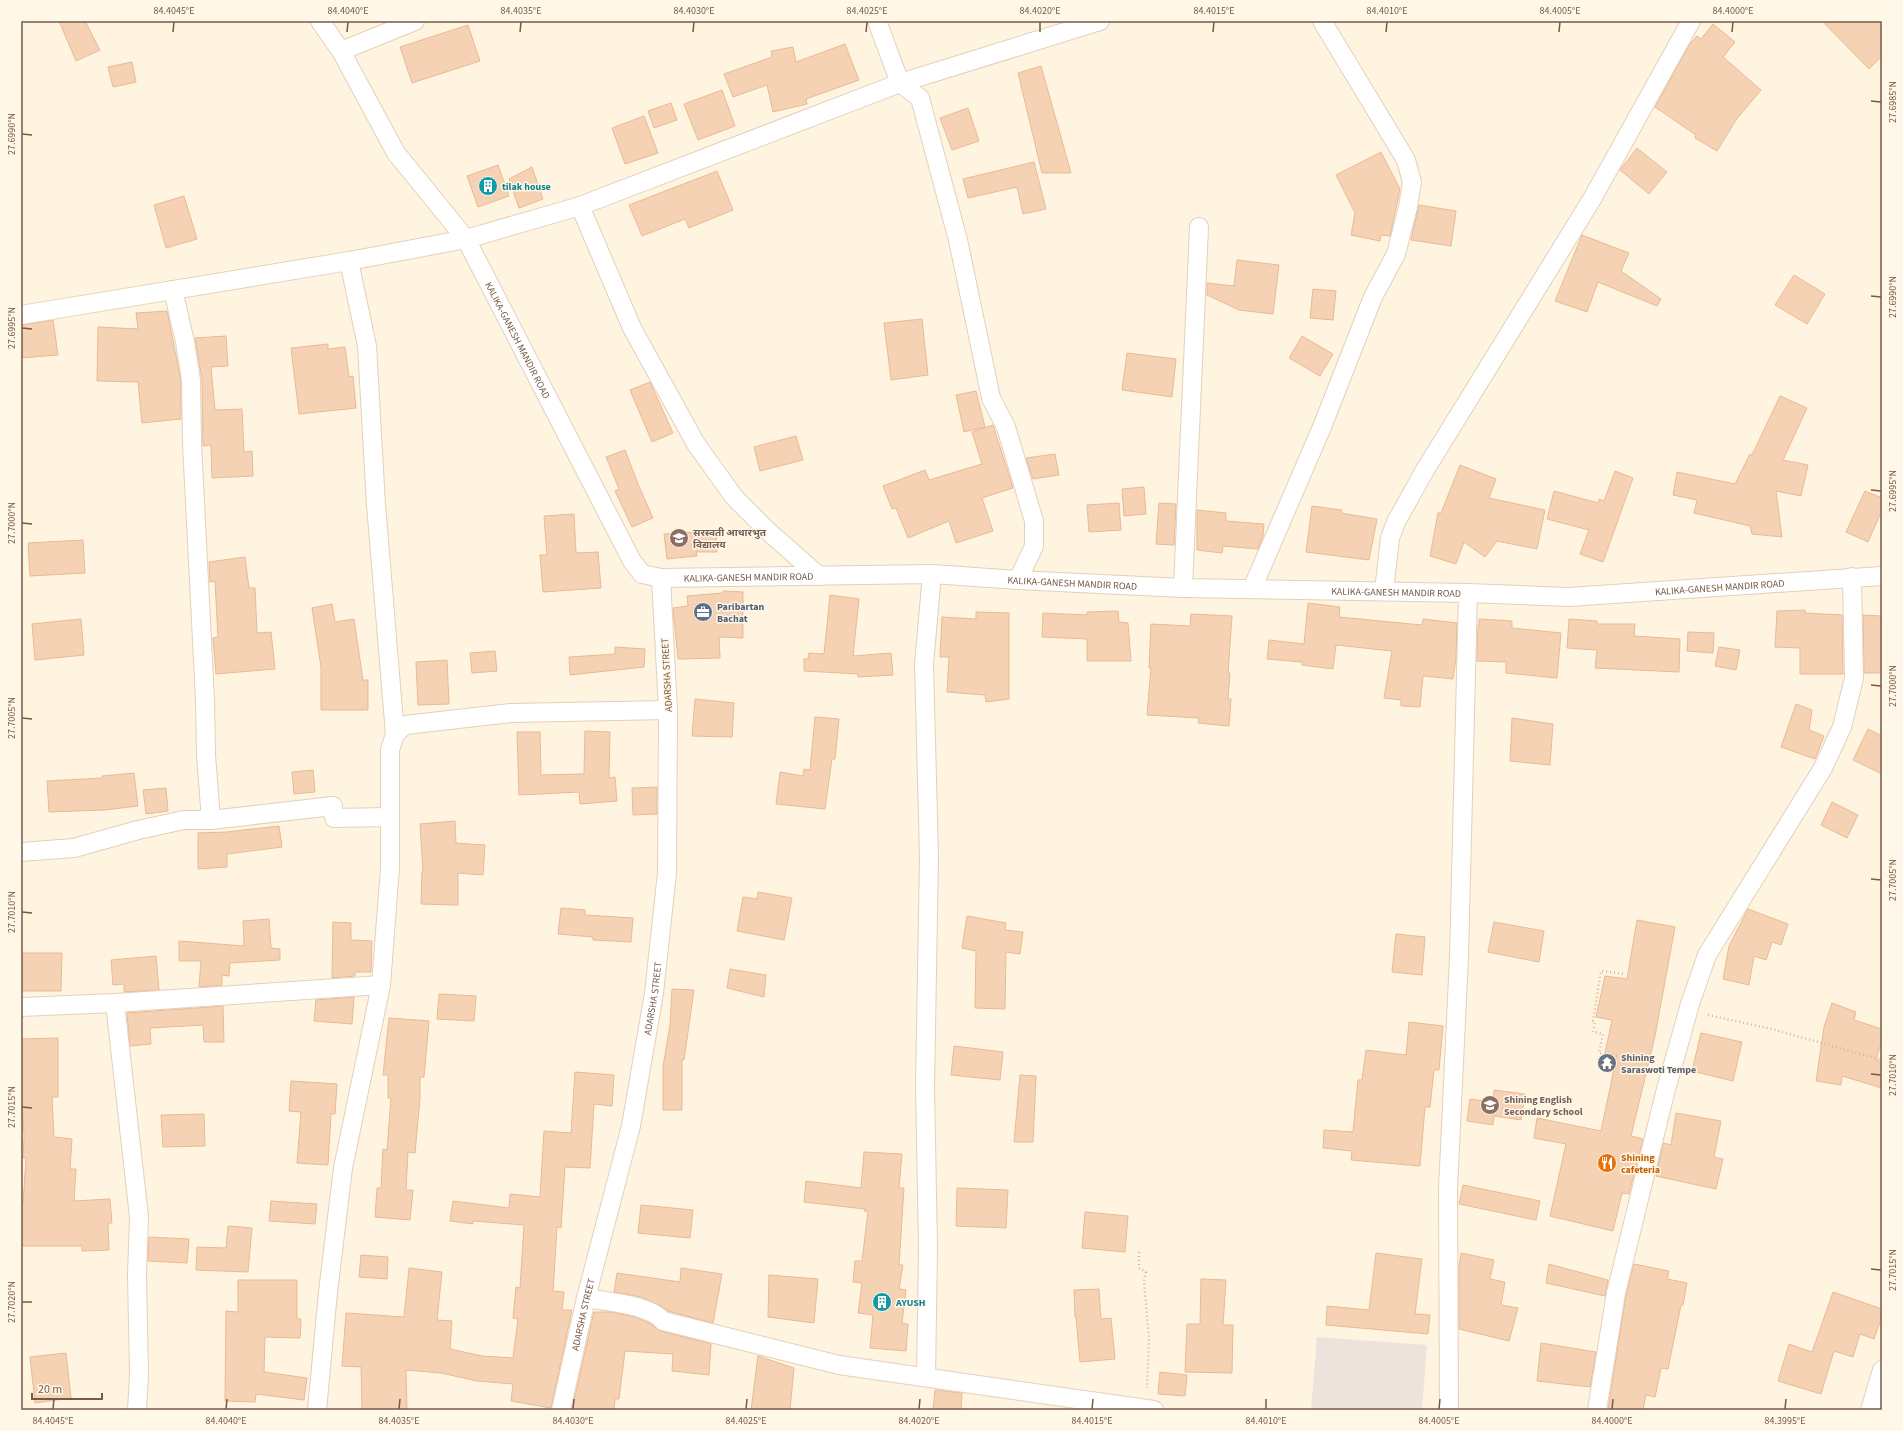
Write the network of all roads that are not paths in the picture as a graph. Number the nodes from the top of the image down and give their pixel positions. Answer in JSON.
{"nodes":[{"id":1,"x":320,"y":21,"type":"edge"},
{"id":2,"x":415,"y":21,"type":"edge"},
{"id":3,"x":877,"y":21,"type":"edge"},
{"id":4,"x":1099,"y":21,"type":"edge"},
{"id":5,"x":1322,"y":21,"type":"edge"},
{"id":6,"x":1691,"y":21,"type":"edge"},
{"id":7,"x":341,"y":51,"type":"junction"},
{"id":8,"x":900,"y":83,"type":"junction"},
{"id":9,"x":580,"y":206,"type":"junction"},
{"id":10,"x":1199,"y":227,"type":"dead end"},
{"id":11,"x":466,"y":239,"type":"junction"},
{"id":12,"x":349,"y":261,"type":"junction"},
{"id":13,"x":173,"y":290,"type":"junction"},
{"id":14,"x":21,"y":314,"type":"edge"},
{"id":15,"x":932,"y":574,"type":"junction"},
{"id":16,"x":820,"y":576,"type":"junction"},
{"id":17,"x":1882,"y":576,"type":"edge"},
{"id":18,"x":1852,"y":577,"type":"junction"},
{"id":19,"x":661,"y":578,"type":"junction"},
{"id":20,"x":1018,"y":580,"type":"junction"},
{"id":21,"x":1183,"y":588,"type":"junction"},
{"id":22,"x":1252,"y":589,"type":"junction"},
{"id":23,"x":1384,"y":591,"type":"junction"},
{"id":24,"x":1468,"y":593,"type":"junction"},
{"id":25,"x":668,"y":710,"type":"junction"},
{"id":26,"x":396,"y":734,"type":"junction"},
{"id":27,"x":390,"y":817,"type":"junction"},
{"id":28,"x":211,"y":820,"type":"junction"},
{"id":29,"x":21,"y":852,"type":"edge"},
{"id":30,"x":381,"y":985,"type":"junction"},
{"id":31,"x":115,"y":1003,"type":"junction"},
{"id":32,"x":21,"y":1008,"type":"edge"},
{"id":33,"x":586,"y":1298,"type":"junction"},
{"id":34,"x":1882,"y":1370,"type":"edge"},
{"id":35,"x":926,"y":1377,"type":"junction"},
{"id":36,"x":1150,"y":1409,"type":"edge"},
{"id":37,"x":137,"y":1410,"type":"edge"},
{"id":38,"x":317,"y":1410,"type":"edge"},
{"id":39,"x":561,"y":1410,"type":"edge"},
{"id":40,"x":1449,"y":1410,"type":"edge"},
{"id":41,"x":1597,"y":1410,"type":"edge"},
{"id":42,"x":1870,"y":1410,"type":"edge"}],
"edges":[{"from":1,"to":7,"type":"street","name":"KALIKA-GANESH MANDIR ROAD"},
{"from":2,"to":7,"type":"street"},
{"from":3,"to":8,"type":"street"},
{"from":4,"to":8,"type":"street"},
{"from":5,"to":22,"type":"street"},
{"from":6,"to":23,"type":"street"},
{"from":7,"to":11,"type":"street","name":"KALIKA-GANESH MANDIR ROAD"},
{"from":8,"to":9,"type":"street"},
{"from":8,"to":20,"type":"street"},
{"from":9,"to":11,"type":"street"},
{"from":9,"to":16,"type":"street"},
{"from":10,"to":21,"type":"street"},
{"from":11,"to":12,"type":"street"},
{"from":11,"to":19,"type":"street","name":"KALIKA-GANESH MANDIR ROAD"},
{"from":12,"to":13,"type":"street"},
{"from":12,"to":26,"type":"street"},
{"from":13,"to":14,"type":"street"},
{"from":13,"to":28,"type":"street"},
{"from":15,"to":16,"type":"street","name":"KALIKA-GANESH MANDIR ROAD"},
{"from":15,"to":20,"type":"street","name":"KALIKA-GANESH MANDIR ROAD"},
{"from":15,"to":35,"type":"street"},
{"from":16,"to":19,"type":"street","name":"KALIKA-GANESH MANDIR ROAD"},
{"from":17,"to":18,"type":"street","name":"KALIKA-GANESH MANDIR ROAD"},
{"from":18,"to":24,"type":"street","name":"KALIKA-GANESH MANDIR ROAD"},
{"from":18,"to":41,"type":"street"},
{"from":19,"to":25,"type":"street","name":"ADARSHA STREET"},
{"from":20,"to":21,"type":"street","name":"KALIKA-GANESH MANDIR ROAD"},
{"from":21,"to":22,"type":"street","name":"KALIKA-GANESH MANDIR ROAD"},
{"from":22,"to":23,"type":"street","name":"KALIKA-GANESH MANDIR ROAD"},
{"from":23,"to":24,"type":"street","name":"KALIKA-GANESH MANDIR ROAD"},
{"from":24,"to":40,"type":"street"},
{"from":25,"to":26,"type":"street"},
{"from":25,"to":33,"type":"street","name":"ADARSHA STREET"},
{"from":26,"to":27,"type":"street"},
{"from":27,"to":28,"type":"street"},
{"from":27,"to":30,"type":"street"},
{"from":28,"to":29,"type":"street"},
{"from":30,"to":31,"type":"street"},
{"from":30,"to":38,"type":"street"},
{"from":31,"to":32,"type":"street"},
{"from":31,"to":37,"type":"street"},
{"from":33,"to":35,"type":"street"},
{"from":33,"to":39,"type":"street","name":"ADARSHA STREET"},
{"from":34,"to":42,"type":"street"},
{"from":35,"to":36,"type":"street"}]}
